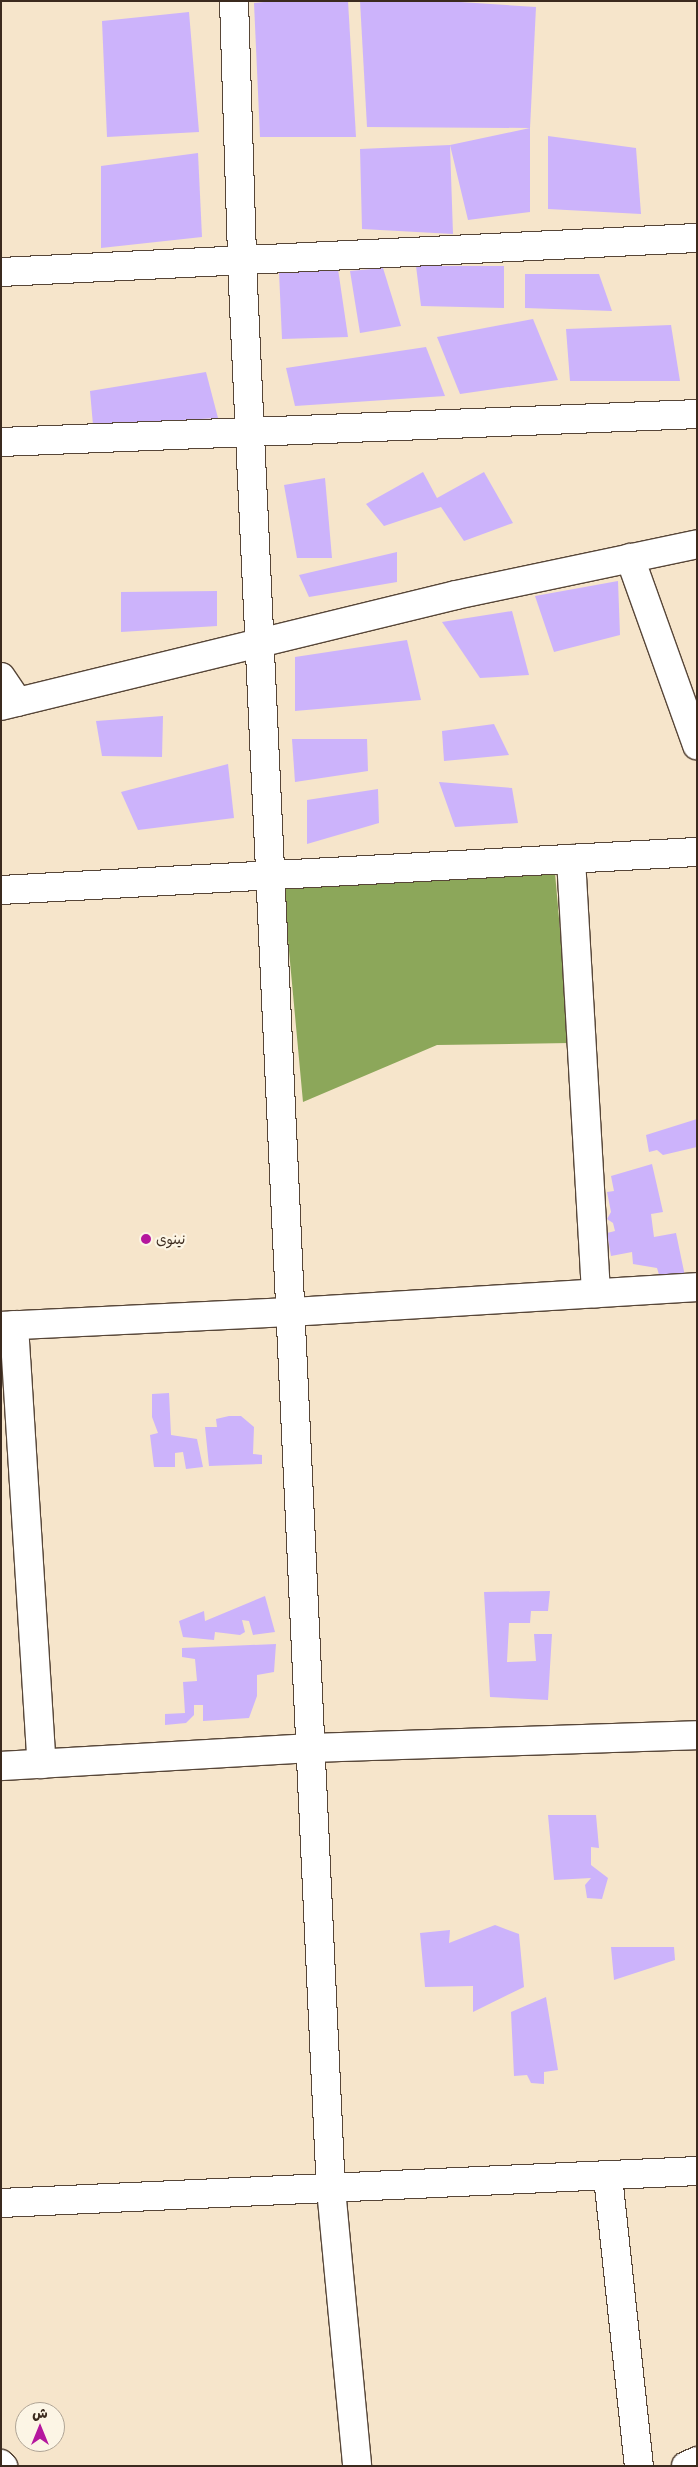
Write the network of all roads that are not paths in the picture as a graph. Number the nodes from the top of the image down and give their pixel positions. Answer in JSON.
{"nodes":[{"id":1,"x":234,"y":1,"type":"edge"},
{"id":2,"x":697,"y":238,"type":"edge"},
{"id":3,"x":242,"y":262,"type":"junction"},
{"id":4,"x":1,"y":272,"type":"edge"},
{"id":5,"x":697,"y":414,"type":"edge"},
{"id":6,"x":250,"y":431,"type":"junction"},
{"id":7,"x":1,"y":442,"type":"edge"},
{"id":8,"x":697,"y":544,"type":"edge"},
{"id":9,"x":630,"y":558,"type":"junction"},
{"id":10,"x":260,"y":643,"type":"junction"},
{"id":11,"x":1,"y":676,"type":"edge"},
{"id":12,"x":9,"y":704,"type":"edge"},
{"id":13,"x":697,"y":745,"type":"edge"},
{"id":14,"x":697,"y":852,"type":"edge"},
{"id":15,"x":571,"y":859,"type":"junction"},
{"id":16,"x":270,"y":876,"type":"junction"},
{"id":17,"x":1,"y":890,"type":"edge"},
{"id":18,"x":697,"y":1287,"type":"edge"},
{"id":19,"x":596,"y":1293,"type":"junction"},
{"id":20,"x":291,"y":1312,"type":"junction"},
{"id":21,"x":8,"y":1325,"type":"edge"},
{"id":22,"x":697,"y":1735,"type":"edge"},
{"id":23,"x":310,"y":1748,"type":"junction"},
{"id":24,"x":42,"y":1764,"type":"junction"},
{"id":25,"x":1,"y":1766,"type":"edge"},
{"id":26,"x":697,"y":2172,"type":"edge"},
{"id":27,"x":608,"y":2176,"type":"junction"},
{"id":28,"x":330,"y":2189,"type":"junction"},
{"id":29,"x":1,"y":2204,"type":"edge"},
{"id":30,"x":697,"y":2460,"type":"edge"},
{"id":31,"x":357,"y":2466,"type":"edge"},
{"id":32,"x":639,"y":2466,"type":"edge"},
{"id":33,"x":686,"y":2466,"type":"edge"}],
"edges":[{"from":1,"to":3,"type":"street"},
{"from":2,"to":3,"type":"street"},
{"from":3,"to":4,"type":"street"},
{"from":3,"to":6,"type":"street"},
{"from":5,"to":6,"type":"street"},
{"from":6,"to":7,"type":"street"},
{"from":6,"to":10,"type":"street"},
{"from":8,"to":9,"type":"street"},
{"from":9,"to":10,"type":"street"},
{"from":9,"to":13,"type":"street"},
{"from":10,"to":12,"type":"street"},
{"from":10,"to":16,"type":"street"},
{"from":11,"to":12,"type":"street"},
{"from":14,"to":15,"type":"street"},
{"from":15,"to":16,"type":"street"},
{"from":15,"to":19,"type":"street"},
{"from":16,"to":17,"type":"street"},
{"from":16,"to":20,"type":"street"},
{"from":18,"to":19,"type":"street"},
{"from":19,"to":20,"type":"street"},
{"from":20,"to":21,"type":"street"},
{"from":20,"to":23,"type":"street"},
{"from":21,"to":24,"type":"street"},
{"from":22,"to":23,"type":"street"},
{"from":23,"to":24,"type":"street"},
{"from":23,"to":28,"type":"street"},
{"from":24,"to":25,"type":"street"},
{"from":26,"to":27,"type":"street"},
{"from":27,"to":28,"type":"street"},
{"from":27,"to":32,"type":"street"},
{"from":28,"to":29,"type":"street"},
{"from":28,"to":31,"type":"street"},
{"from":30,"to":33,"type":"street"}]}
